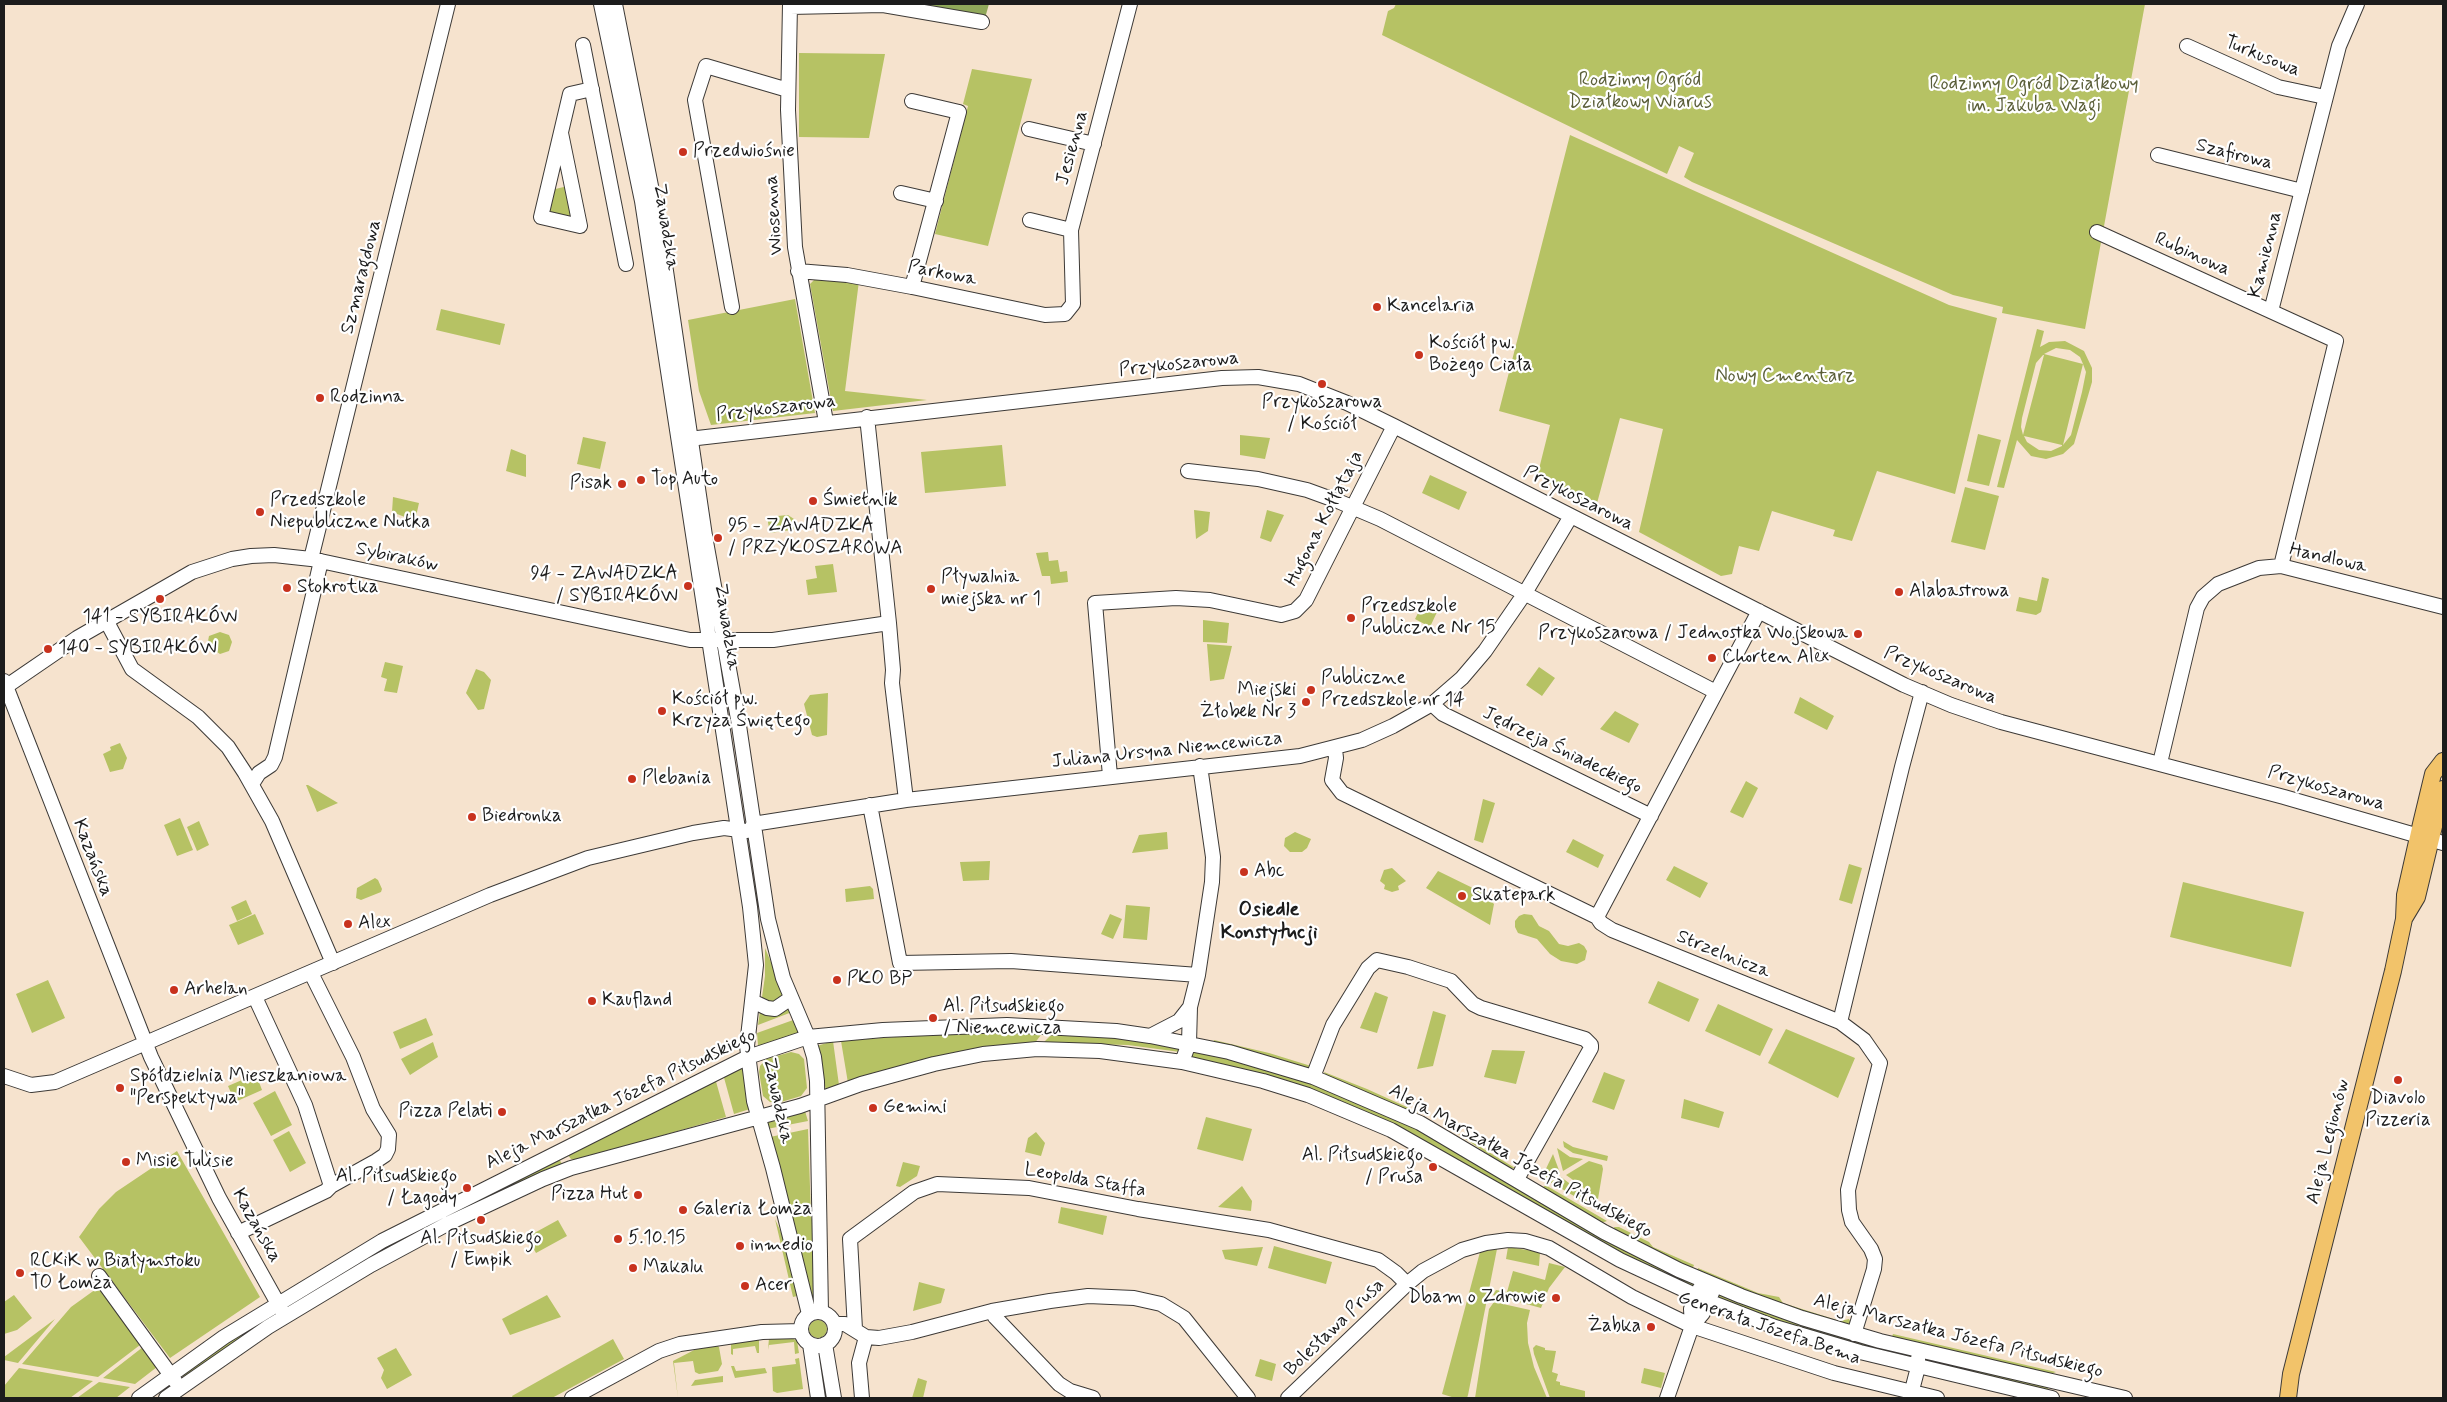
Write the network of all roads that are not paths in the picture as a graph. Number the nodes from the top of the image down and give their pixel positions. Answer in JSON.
{"nodes":[{"id":1,"x":448,"y":4,"type":"edge"},
{"id":2,"x":601,"y":4,"type":"edge"},
{"id":3,"x":615,"y":4,"type":"edge"},
{"id":4,"x":1130,"y":4,"type":"edge"},
{"id":5,"x":2357,"y":4,"type":"edge"},
{"id":6,"x":790,"y":5,"type":"edge"},
{"id":7,"x":982,"y":22,"type":"dead end"},
{"id":8,"x":583,"y":45,"type":"dead end"},
{"id":9,"x":2186,"y":46,"type":"dead end"},
{"id":10,"x":592,"y":89,"type":"junction"},
{"id":11,"x":788,"y":90,"type":"junction"},
{"id":12,"x":2325,"y":97,"type":"junction"},
{"id":13,"x":912,"y":101,"type":"dead end"},
{"id":14,"x":1029,"y":129,"type":"dead end"},
{"id":15,"x":561,"y":133,"type":"junction"},
{"id":16,"x":1094,"y":144,"type":"junction"},
{"id":17,"x":2158,"y":155,"type":"dead end"},
{"id":18,"x":2302,"y":190,"type":"junction"},
{"id":19,"x":901,"y":193,"type":"dead end"},
{"id":20,"x":936,"y":201,"type":"junction"},
{"id":21,"x":1030,"y":220,"type":"dead end"},
{"id":22,"x":1071,"y":230,"type":"junction"},
{"id":23,"x":2097,"y":232,"type":"dead end"},
{"id":24,"x":626,"y":264,"type":"dead end"},
{"id":25,"x":798,"y":271,"type":"junction"},
{"id":26,"x":912,"y":286,"type":"junction"},
{"id":27,"x":1073,"y":304,"type":"joint"},
{"id":28,"x":732,"y":307,"type":"dead end"},
{"id":29,"x":2271,"y":311,"type":"junction"},
{"id":30,"x":867,"y":417,"type":"junction"},
{"id":31,"x":826,"y":422,"type":"junction"},
{"id":32,"x":1394,"y":426,"type":"junction"},
{"id":33,"x":686,"y":439,"type":"junction"},
{"id":34,"x":1188,"y":470,"type":"dead end"},
{"id":35,"x":1352,"y":506,"type":"junction"},
{"id":36,"x":1571,"y":516,"type":"junction"},
{"id":37,"x":316,"y":560,"type":"junction"},
{"id":38,"x":2281,"y":566,"type":"junction"},
{"id":39,"x":1525,"y":593,"type":"junction"},
{"id":40,"x":2443,"y":607,"type":"edge"},
{"id":41,"x":1758,"y":611,"type":"junction"},
{"id":42,"x":106,"y":620,"type":"junction"},
{"id":43,"x":889,"y":623,"type":"junction"},
{"id":44,"x":716,"y":641,"type":"junction"},
{"id":45,"x":4,"y":685,"type":"edge"},
{"id":46,"x":1716,"y":692,"type":"junction"},
{"id":47,"x":1922,"y":692,"type":"junction"},
{"id":48,"x":1432,"y":704,"type":"junction"},
{"id":49,"x":738,"y":719,"type":"junction"},
{"id":50,"x":722,"y":721,"type":"junction"},
{"id":51,"x":742,"y":741,"type":"junction"},
{"id":52,"x":725,"y":743,"type":"junction"},
{"id":53,"x":1335,"y":749,"type":"junction"},
{"id":54,"x":2443,"y":761,"type":"edge"},
{"id":55,"x":2160,"y":763,"type":"junction"},
{"id":56,"x":1200,"y":766,"type":"junction"},
{"id":57,"x":252,"y":776,"type":"junction"},
{"id":58,"x":1110,"y":776,"type":"junction"},
{"id":59,"x":2443,"y":789,"type":"edge"},
{"id":60,"x":906,"y":800,"type":"junction"},
{"id":61,"x":870,"y":805,"type":"junction"},
{"id":62,"x":1651,"y":816,"type":"junction"},
{"id":63,"x":738,"y":828,"type":"junction"},
{"id":64,"x":754,"y":828,"type":"junction"},
{"id":65,"x":2431,"y":839,"type":"edge"},
{"id":66,"x":1597,"y":917,"type":"junction"},
{"id":67,"x":333,"y":963,"type":"junction"},
{"id":68,"x":311,"y":973,"type":"junction"},
{"id":69,"x":1198,"y":975,"type":"junction"},
{"id":70,"x":255,"y":997,"type":"junction"},
{"id":71,"x":791,"y":998,"type":"junction"},
{"id":72,"x":752,"y":1001,"type":"junction"},
{"id":73,"x":1190,"y":1007,"type":"junction"},
{"id":74,"x":1840,"y":1022,"type":"junction"},
{"id":75,"x":1150,"y":1036,"type":"junction"},
{"id":76,"x":808,"y":1037,"type":"junction"},
{"id":77,"x":145,"y":1043,"type":"junction"},
{"id":78,"x":1189,"y":1043,"type":"junction"},
{"id":79,"x":748,"y":1057,"type":"junction"},
{"id":80,"x":1182,"y":1062,"type":"junction"},
{"id":81,"x":4,"y":1076,"type":"edge"},
{"id":82,"x":1314,"y":1077,"type":"junction"},
{"id":83,"x":818,"y":1100,"type":"junction"},
{"id":84,"x":758,"y":1118,"type":"junction"},
{"id":85,"x":1517,"y":1179,"type":"junction"},
{"id":86,"x":331,"y":1186,"type":"junction"},
{"id":87,"x":238,"y":1233,"type":"junction"},
{"id":88,"x":99,"y":1276,"type":"dead end"},
{"id":89,"x":1709,"y":1283,"type":"junction"},
{"id":90,"x":1407,"y":1284,"type":"junction"},
{"id":91,"x":1702,"y":1299,"type":"junction"},
{"id":92,"x":278,"y":1302,"type":"junction"},
{"id":93,"x":992,"y":1311,"type":"junction"},
{"id":94,"x":286,"y":1316,"type":"junction"},
{"id":95,"x":805,"y":1317,"type":"junction"},
{"id":96,"x":1692,"y":1326,"type":"junction"},
{"id":97,"x":843,"y":1333,"type":"junction"},
{"id":98,"x":1854,"y":1334,"type":"junction"},
{"id":99,"x":810,"y":1344,"type":"junction"},
{"id":100,"x":1917,"y":1350,"type":"junction"},
{"id":101,"x":1918,"y":1367,"type":"junction"},
{"id":102,"x":170,"y":1374,"type":"junction"},
{"id":103,"x":2291,"y":1374,"type":"junction"},
{"id":104,"x":832,"y":1378,"type":"junction"},
{"id":105,"x":180,"y":1388,"type":"junction"},
{"id":106,"x":1911,"y":1395,"type":"edge"},
{"id":107,"x":139,"y":1398,"type":"edge"},
{"id":108,"x":166,"y":1398,"type":"edge"},
{"id":109,"x":572,"y":1398,"type":"edge"},
{"id":110,"x":818,"y":1398,"type":"edge"},
{"id":111,"x":834,"y":1398,"type":"edge"},
{"id":112,"x":862,"y":1398,"type":"edge"},
{"id":113,"x":1093,"y":1398,"type":"edge"},
{"id":114,"x":1248,"y":1398,"type":"edge"},
{"id":115,"x":1288,"y":1398,"type":"edge"},
{"id":116,"x":1667,"y":1398,"type":"edge"},
{"id":117,"x":1937,"y":1398,"type":"edge"},
{"id":118,"x":2052,"y":1398,"type":"edge"},
{"id":119,"x":2125,"y":1398,"type":"edge"},
{"id":120,"x":2280,"y":1398,"type":"edge"},
{"id":121,"x":2288,"y":1398,"type":"edge"}],
"edges":[{"from":1,"to":37,"type":"street","name":"Szmaragdowa"},
{"from":2,"to":33,"type":"street","name":"Zawadzka"},
{"from":3,"to":33,"type":"street","name":"Zawadzka"},
{"from":4,"to":16,"type":"street","name":"Jesienna"},
{"from":5,"to":12,"type":"street","name":"Kamienna"},
{"from":6,"to":7,"type":"street"},
{"from":6,"to":11,"type":"street","name":"Wiosenna"},
{"from":8,"to":10,"type":"street"},
{"from":9,"to":12,"type":"street","name":"Turkusowa"},
{"from":10,"to":15,"type":"street"},
{"from":10,"to":24,"type":"street"},
{"from":11,"to":25,"type":"street","name":"Wiosenna"},
{"from":11,"to":28,"type":"street"},
{"from":12,"to":18,"type":"street","name":"Kamienna"},
{"from":13,"to":20,"type":"street"},
{"from":14,"to":16,"type":"street"},
{"from":15,"to":15,"type":"street"},
{"from":16,"to":22,"type":"street","name":"Jesienna"},
{"from":17,"to":18,"type":"street","name":"Szafirowa"},
{"from":18,"to":29,"type":"street","name":"Kamienna"},
{"from":19,"to":20,"type":"street"},
{"from":20,"to":26,"type":"street"},
{"from":21,"to":22,"type":"street"},
{"from":22,"to":27,"type":"street","name":"Jesienna"},
{"from":23,"to":29,"type":"street","name":"Rubinowa"},
{"from":25,"to":26,"type":"street","name":"Parkowa"},
{"from":25,"to":31,"type":"street","name":"Wiosenna"},
{"from":26,"to":27,"type":"street","name":"Parkowa"},
{"from":29,"to":38,"type":"street","name":"Kamienna"},
{"from":30,"to":31,"type":"street","name":"Przykoszarowa"},
{"from":30,"to":32,"type":"street","name":"Przykoszarowa"},
{"from":30,"to":43,"type":"street"},
{"from":31,"to":33,"type":"street","name":"Przykoszarowa"},
{"from":32,"to":35,"type":"street","name":"Hugona Kołłątaja"},
{"from":32,"to":36,"type":"street","name":"Przykoszarowa"},
{"from":33,"to":44,"type":"street","name":"Zawadzka"},
{"from":34,"to":35,"type":"street"},
{"from":35,"to":39,"type":"street"},
{"from":35,"to":58,"type":"street","name":"Hugona Kołłątaja"},
{"from":36,"to":39,"type":"street","name":"Juliana Ursyna Niemcewicza"},
{"from":36,"to":41,"type":"street","name":"Przykoszarowa"},
{"from":37,"to":42,"type":"street","name":"Sybiraków"},
{"from":37,"to":44,"type":"street","name":"Sybiraków"},
{"from":37,"to":57,"type":"street","name":"Szmaragdowa"},
{"from":38,"to":40,"type":"street","name":"Handlowa"},
{"from":38,"to":55,"type":"street","name":"Handlowa"},
{"from":39,"to":46,"type":"street"},
{"from":39,"to":48,"type":"street","name":"Juliana Ursyna Niemcewicza"},
{"from":41,"to":46,"type":"street","name":"Jędrzeja Śniadeckiego"},
{"from":41,"to":47,"type":"street","name":"Przykoszarowa"},
{"from":42,"to":45,"type":"street","name":"Sybiraków"},
{"from":42,"to":57,"type":"street"},
{"from":43,"to":44,"type":"street","name":"Sybiraków"},
{"from":43,"to":60,"type":"street"},
{"from":44,"to":49,"type":"street","name":"Zawadzka"},
{"from":44,"to":50,"type":"street","name":"Zawadzka"},
{"from":45,"to":77,"type":"street","name":"Kazańska"},
{"from":46,"to":62,"type":"street","name":"Jędrzeja Śniadeckiego"},
{"from":47,"to":55,"type":"street","name":"Przykoszarowa"},
{"from":47,"to":74,"type":"street"},
{"from":48,"to":53,"type":"street","name":"Juliana Ursyna Niemcewicza"},
{"from":48,"to":62,"type":"street","name":"Jędrzeja Śniadeckiego"},
{"from":49,"to":50,"type":"street"},
{"from":49,"to":51,"type":"street","name":"Zawadzka"},
{"from":50,"to":52,"type":"street","name":"Zawadzka"},
{"from":51,"to":52,"type":"street"},
{"from":51,"to":64,"type":"street","name":"Zawadzka"},
{"from":52,"to":63,"type":"street","name":"Zawadzka"},
{"from":53,"to":56,"type":"street","name":"Juliana Ursyna Niemcewicza"},
{"from":53,"to":66,"type":"street","name":"Strzelnicza"},
{"from":54,"to":65,"type":"main road","name":"Aleja Legionów"},
{"from":55,"to":65,"type":"street","name":"Przykoszarowa"},
{"from":56,"to":58,"type":"street","name":"Juliana Ursyna Niemcewicza"},
{"from":56,"to":69,"type":"street"},
{"from":57,"to":67,"type":"street"},
{"from":58,"to":60,"type":"street","name":"Juliana Ursyna Niemcewicza"},
{"from":59,"to":65,"type":"main road","name":"Aleja Legionów"},
{"from":60,"to":61,"type":"street","name":"Juliana Ursyna Niemcewicza"},
{"from":61,"to":64,"type":"street","name":"Juliana Ursyna Niemcewicza"},
{"from":61,"to":69,"type":"street"},
{"from":62,"to":66,"type":"street","name":"Jędrzeja Śniadeckiego"},
{"from":63,"to":64,"type":"street"},
{"from":63,"to":67,"type":"street"},
{"from":63,"to":72,"type":"street","name":"Zawadzka"},
{"from":64,"to":71,"type":"street","name":"Zawadzka"},
{"from":65,"to":103,"type":"main road","name":"Aleja Legionów"},
{"from":66,"to":74,"type":"street","name":"Strzelnicza"},
{"from":67,"to":68,"type":"street"},
{"from":68,"to":70,"type":"street"},
{"from":68,"to":86,"type":"street"},
{"from":69,"to":73,"type":"street"},
{"from":70,"to":77,"type":"street"},
{"from":70,"to":86,"type":"street"},
{"from":71,"to":72,"type":"street"},
{"from":71,"to":76,"type":"street","name":"Zawadzka"},
{"from":72,"to":79,"type":"street","name":"Zawadzka"},
{"from":73,"to":75,"type":"street"},
{"from":73,"to":78,"type":"street"},
{"from":74,"to":98,"type":"street","name":"Strzelnicza"},
{"from":75,"to":76,"type":"street","name":"Aleja Marszałka Józefa Piłsudskiego"},
{"from":75,"to":78,"type":"street","name":"Aleja Marszałka Józefa Piłsudskiego"},
{"from":76,"to":79,"type":"street","name":"Aleja Marszałka Józefa Piłsudskiego"},
{"from":76,"to":83,"type":"street","name":"Zawadzka"},
{"from":77,"to":81,"type":"street"},
{"from":77,"to":87,"type":"street","name":"Kazańska"},
{"from":78,"to":80,"type":"street"},
{"from":78,"to":82,"type":"street","name":"Aleja Marszałka Józefa Piłsudskiego"},
{"from":79,"to":84,"type":"street","name":"Zawadzka"},
{"from":79,"to":92,"type":"street","name":"Aleja Marszałka Józefa Piłsudskiego"},
{"from":80,"to":83,"type":"street","name":"Aleja Marszałka Józefa Piłsudskiego"},
{"from":80,"to":91,"type":"street","name":"Aleja Marszałka Józefa Piłsudskiego"},
{"from":82,"to":85,"type":"street","name":"Aleja Marszałka Józefa Piłsudskiego"},
{"from":82,"to":85,"type":"street"},
{"from":83,"to":84,"type":"street","name":"Aleja Marszałka Józefa Piłsudskiego"},
{"from":83,"to":95,"type":"street","name":"Zawadzka"},
{"from":84,"to":94,"type":"street","name":"Aleja Marszałka Józefa Piłsudskiego"},
{"from":84,"to":95,"type":"street","name":"Zawadzka"},
{"from":85,"to":89,"type":"street","name":"Aleja Marszałka Józefa Piłsudskiego"},
{"from":86,"to":87,"type":"street"},
{"from":87,"to":92,"type":"street","name":"Kazańska"},
{"from":88,"to":102,"type":"street"},
{"from":89,"to":91,"type":"street"},
{"from":89,"to":98,"type":"street","name":"Aleja Marszałka Józefa Piłsudskiego"},
{"from":90,"to":96,"type":"street","name":"Generała Józefa Bema"},
{"from":90,"to":97,"type":"street","name":"Leopolda Staffa"},
{"from":90,"to":115,"type":"street","name":"Bolesława Prusa"},
{"from":91,"to":96,"type":"street"},
{"from":91,"to":101,"type":"street","name":"Aleja Marszałka Józefa Piłsudskiego"},
{"from":92,"to":94,"type":"street","name":"Kazańska"},
{"from":92,"to":102,"type":"street","name":"Aleja Marszałka Józefa Piłsudskiego"},
{"from":93,"to":97,"type":"street"},
{"from":93,"to":113,"type":"street"},
{"from":93,"to":114,"type":"street"},
{"from":94,"to":105,"type":"street","name":"Aleja Marszałka Józefa Piłsudskiego"},
{"from":95,"to":97,"type":"street"},
{"from":95,"to":99,"type":"street"},
{"from":95,"to":109,"type":"street"},
{"from":96,"to":106,"type":"street","name":"Generała Józefa Bema"},
{"from":96,"to":116,"type":"street"},
{"from":97,"to":99,"type":"street"},
{"from":97,"to":104,"type":"street"},
{"from":97,"to":104,"type":"street"},
{"from":97,"to":112,"type":"street"},
{"from":98,"to":100,"type":"street","name":"Aleja Marszałka Józefa Piłsudskiego"},
{"from":99,"to":110,"type":"street"},
{"from":100,"to":101,"type":"street"},
{"from":100,"to":119,"type":"street","name":"Aleja Marszałka Józefa Piłsudskiego"},
{"from":101,"to":106,"type":"street"},
{"from":101,"to":118,"type":"street","name":"Aleja Marszałka Józefa Piłsudskiego"},
{"from":102,"to":105,"type":"street"},
{"from":102,"to":107,"type":"street","name":"Aleja Marszałka Józefa Piłsudskiego"},
{"from":103,"to":120,"type":"main road","name":"Aleja Legionów"},
{"from":103,"to":121,"type":"main road","name":"Aleja Legionów"},
{"from":104,"to":111,"type":"street"},
{"from":105,"to":108,"type":"street","name":"Aleja Marszałka Józefa Piłsudskiego"},
{"from":106,"to":117,"type":"street","name":"Generała Józefa Bema"}]}
